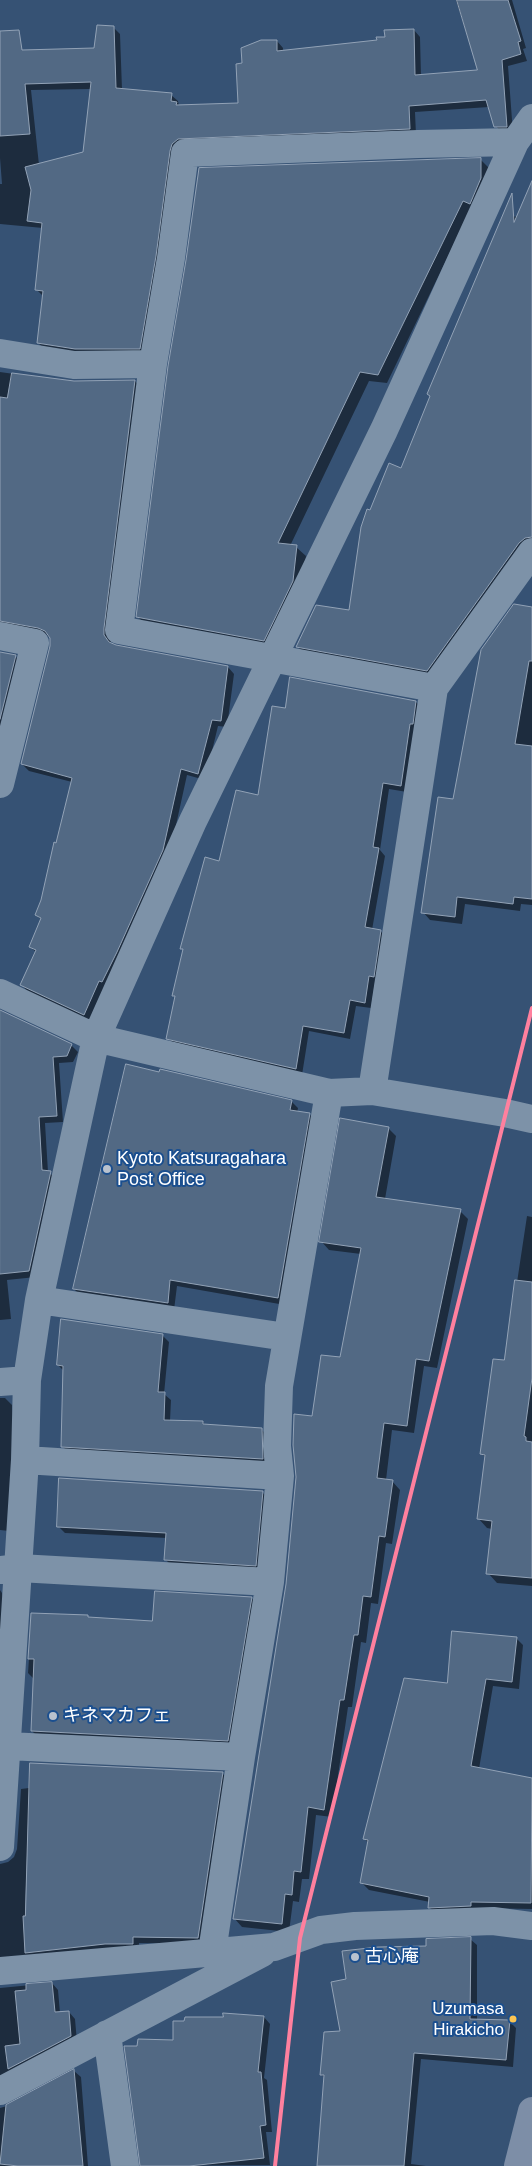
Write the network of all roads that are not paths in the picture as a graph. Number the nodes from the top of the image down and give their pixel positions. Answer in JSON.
{"nodes":[{"id":1,"x":532,"y":118,"type":"edge"},
{"id":2,"x":515,"y":142,"type":"junction"},
{"id":3,"x":0,"y":353,"type":"edge"},
{"id":4,"x":153,"y":364,"type":"junction"},
{"id":5,"x":532,"y":552,"type":"edge"},
{"id":6,"x":0,"y":636,"type":"edge"},
{"id":7,"x":273,"y":658,"type":"junction"},
{"id":8,"x":434,"y":688,"type":"junction"},
{"id":9,"x":0,"y":784,"type":"edge"},
{"id":10,"x":0,"y":992,"type":"edge"},
{"id":11,"x":96,"y":1038,"type":"junction"},
{"id":12,"x":372,"y":1091,"type":"junction"},
{"id":13,"x":329,"y":1093,"type":"junction"},
{"id":14,"x":532,"y":1119,"type":"edge"},
{"id":15,"x":39,"y":1300,"type":"junction"},
{"id":16,"x":286,"y":1337,"type":"junction"},
{"id":17,"x":27,"y":1380,"type":"junction"},
{"id":18,"x":0,"y":1382,"type":"edge"},
{"id":19,"x":25,"y":1460,"type":"junction"},
{"id":20,"x":280,"y":1476,"type":"junction"},
{"id":21,"x":10,"y":1569,"type":"edge"},
{"id":22,"x":270,"y":1582,"type":"junction"},
{"id":23,"x":6,"y":1746,"type":"junction"},
{"id":24,"x":241,"y":1757,"type":"junction"},
{"id":25,"x":2,"y":1778,"type":"edge"},
{"id":26,"x":0,"y":1847,"type":"edge"},
{"id":27,"x":532,"y":1926,"type":"edge"},
{"id":28,"x":274,"y":1947,"type":"junction"},
{"id":29,"x":212,"y":1952,"type":"junction"},
{"id":30,"x":0,"y":1970,"type":"edge"},
{"id":31,"x":107,"y":2034,"type":"junction"},
{"id":32,"x":0,"y":2091,"type":"edge"},
{"id":33,"x":532,"y":2111,"type":"edge"},
{"id":34,"x":125,"y":2166,"type":"edge"},
{"id":35,"x":518,"y":2166,"type":"edge"}],
"edges":[{"from":1,"to":2,"type":"street"},
{"from":2,"to":4,"type":"street"},
{"from":2,"to":7,"type":"street"},
{"from":3,"to":4,"type":"street"},
{"from":4,"to":7,"type":"street"},
{"from":5,"to":8,"type":"street"},
{"from":6,"to":9,"type":"street"},
{"from":7,"to":8,"type":"street"},
{"from":7,"to":11,"type":"street"},
{"from":8,"to":12,"type":"street"},
{"from":10,"to":11,"type":"street"},
{"from":11,"to":13,"type":"street"},
{"from":11,"to":15,"type":"street"},
{"from":12,"to":13,"type":"street"},
{"from":12,"to":14,"type":"street"},
{"from":13,"to":16,"type":"street"},
{"from":15,"to":16,"type":"street"},
{"from":15,"to":17,"type":"street"},
{"from":16,"to":20,"type":"street"},
{"from":17,"to":18,"type":"street"},
{"from":17,"to":19,"type":"street"},
{"from":19,"to":20,"type":"street"},
{"from":19,"to":21,"type":"street"},
{"from":20,"to":22,"type":"street"},
{"from":21,"to":22,"type":"street"},
{"from":21,"to":23,"type":"street"},
{"from":22,"to":24,"type":"street"},
{"from":23,"to":24,"type":"street"},
{"from":23,"to":25,"type":"street"},
{"from":24,"to":29,"type":"street"},
{"from":25,"to":26,"type":"street"},
{"from":27,"to":28,"type":"street"},
{"from":28,"to":29,"type":"street"},
{"from":28,"to":31,"type":"street"},
{"from":29,"to":30,"type":"street"},
{"from":31,"to":32,"type":"street"},
{"from":31,"to":34,"type":"street"},
{"from":33,"to":35,"type":"main road"}]}
